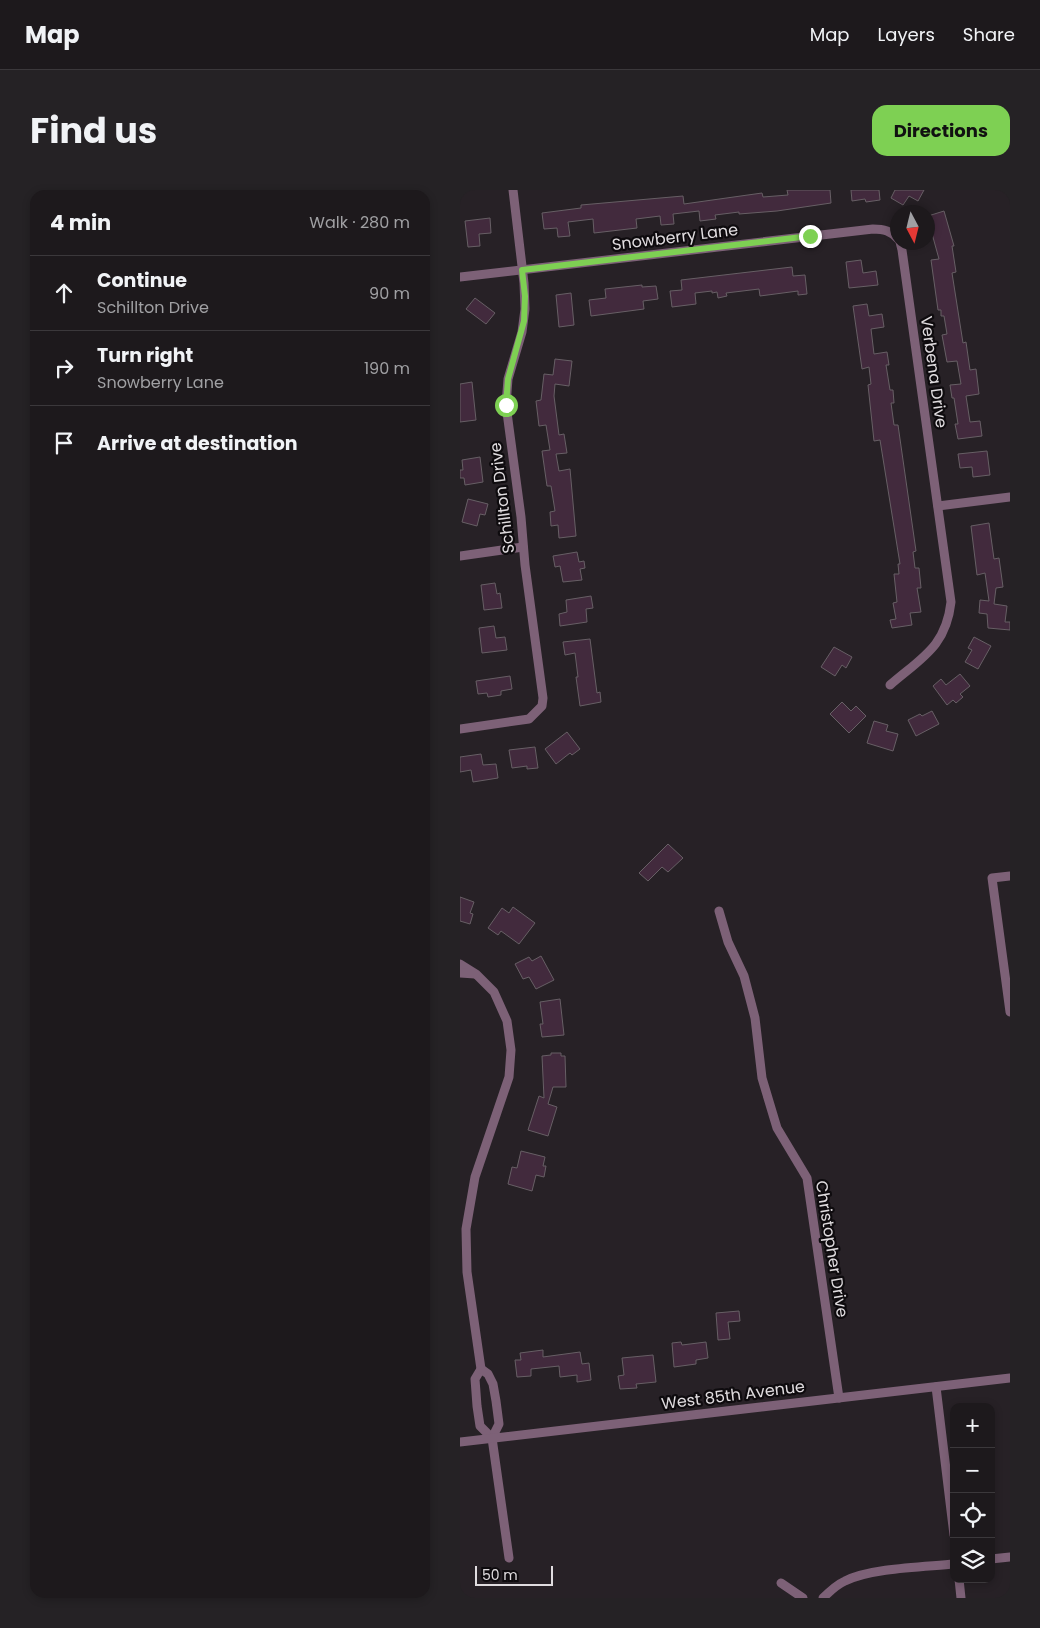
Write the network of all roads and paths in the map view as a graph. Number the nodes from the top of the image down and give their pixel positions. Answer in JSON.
{"nodes":[{"id":1,"x":513,"y":190,"type":"edge"},
{"id":2,"x":890,"y":233,"type":"edge"},
{"id":3,"x":902,"y":250,"type":"edge"},
{"id":4,"x":522,"y":270,"type":"junction"},
{"id":5,"x":460,"y":277,"type":"edge"},
{"id":6,"x":1010,"y":496,"type":"edge"},
{"id":7,"x":938,"y":506,"type":"junction"},
{"id":8,"x":523,"y":547,"type":"junction"},
{"id":9,"x":460,"y":556,"type":"edge"},
{"id":10,"x":890,"y":685,"type":"dead end"},
{"id":11,"x":460,"y":729,"type":"edge"},
{"id":12,"x":1010,"y":876,"type":"edge"},
{"id":13,"x":719,"y":912,"type":"dead end"},
{"id":14,"x":460,"y":964,"type":"edge"},
{"id":15,"x":460,"y":973,"type":"edge"},
{"id":16,"x":476,"y":974,"type":"junction"},
{"id":17,"x":1010,"y":1012,"type":"edge"},
{"id":18,"x":482,"y":1369,"type":"junction"},
{"id":19,"x":1010,"y":1378,"type":"edge"},
{"id":20,"x":936,"y":1387,"type":"junction"},
{"id":21,"x":840,"y":1398,"type":"junction"},
{"id":22,"x":492,"y":1438,"type":"junction"},
{"id":23,"x":460,"y":1442,"type":"edge"},
{"id":24,"x":950,"y":1501,"type":"edge"},
{"id":25,"x":1010,"y":1557,"type":"edge"},
{"id":26,"x":509,"y":1558,"type":"dead end"},
{"id":27,"x":995,"y":1559,"type":"edge"},
{"id":28,"x":950,"y":1564,"type":"edge"},
{"id":29,"x":781,"y":1583,"type":"dead end"},
{"id":30,"x":959,"y":1583,"type":"edge"},
{"id":31,"x":803,"y":1598,"type":"edge"},
{"id":32,"x":823,"y":1598,"type":"edge"},
{"id":33,"x":961,"y":1598,"type":"edge"}],
"edges":[{"from":1,"to":4,"type":"street","name":"Schillton Drive"},
{"from":2,"to":4,"type":"street","name":"Snowberry Lane"},
{"from":3,"to":7,"type":"street","name":"Verbena Drive"},
{"from":4,"to":5,"type":"street","name":"Snowberry Lane"},
{"from":4,"to":8,"type":"street","name":"Schillton Drive"},
{"from":6,"to":7,"type":"street"},
{"from":7,"to":10,"type":"street","name":"Verbena Drive"},
{"from":8,"to":9,"type":"street"},
{"from":8,"to":11,"type":"street","name":"Schillton Drive"},
{"from":12,"to":17,"type":"street"},
{"from":13,"to":21,"type":"street","name":"Christopher Drive"},
{"from":14,"to":16,"type":"street"},
{"from":15,"to":16,"type":"street"},
{"from":16,"to":18,"type":"street"},
{"from":18,"to":22,"type":"street"},
{"from":18,"to":22,"type":"street"},
{"from":19,"to":20,"type":"street","name":"West 85th Avenue"},
{"from":20,"to":21,"type":"street","name":"West 85th Avenue"},
{"from":20,"to":24,"type":"street"},
{"from":21,"to":22,"type":"street","name":"West 85th Avenue"},
{"from":22,"to":23,"type":"street","name":"West 85th Avenue"},
{"from":22,"to":26,"type":"street"},
{"from":25,"to":27,"type":"street"},
{"from":28,"to":32,"type":"street"},
{"from":29,"to":31,"type":"street"},
{"from":30,"to":33,"type":"street"}]}
